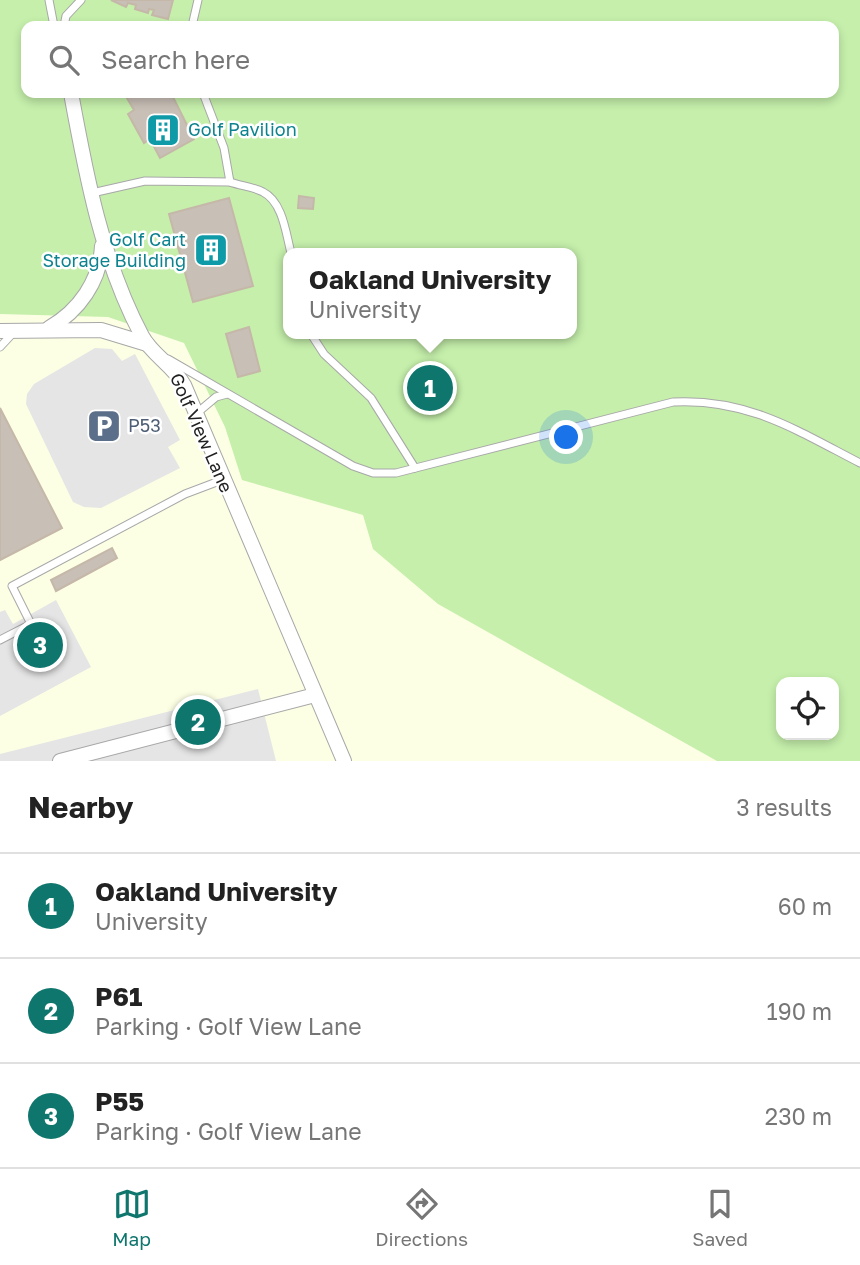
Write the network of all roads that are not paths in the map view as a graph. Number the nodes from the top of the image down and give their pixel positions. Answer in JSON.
{"nodes":[{"id":1,"x":49,"y":0,"type":"edge"},
{"id":2,"x":81,"y":0,"type":"edge"},
{"id":3,"x":198,"y":0,"type":"edge"},
{"id":4,"x":53,"y":21,"type":"edge"},
{"id":5,"x":65,"y":21,"type":"edge"},
{"id":6,"x":193,"y":21,"type":"edge"},
{"id":7,"x":72,"y":98,"type":"edge"},
{"id":8,"x":205,"y":98,"type":"edge"},
{"id":9,"x":230,"y":182,"type":"junction"},
{"id":10,"x":92,"y":193,"type":"junction"},
{"id":11,"x":101,"y":232,"type":"junction"},
{"id":12,"x":290,"y":248,"type":"edge"},
{"id":13,"x":45,"y":331,"type":"junction"},
{"id":14,"x":7,"y":332,"type":"edge"},
{"id":15,"x":314,"y":339,"type":"edge"},
{"id":16,"x":0,"y":347,"type":"edge"},
{"id":17,"x":153,"y":349,"type":"junction"},
{"id":18,"x":229,"y":394,"type":"junction"},
{"id":19,"x":196,"y":414,"type":"junction"},
{"id":20,"x":860,"y":463,"type":"edge"},
{"id":21,"x":415,"y":468,"type":"junction"},
{"id":22,"x":222,"y":480,"type":"junction"},
{"id":23,"x":0,"y":640,"type":"edge"},
{"id":24,"x":315,"y":695,"type":"junction"},
{"id":25,"x":60,"y":761,"type":"edge"},
{"id":26,"x":344,"y":761,"type":"edge"}],
"edges":[{"from":1,"to":4,"type":"lane"},
{"from":2,"to":5,"type":"lane"},
{"from":3,"to":6,"type":"lane"},
{"from":7,"to":10,"type":"street","name":"Golf View Lane"},
{"from":8,"to":9,"type":"lane"},
{"from":9,"to":10,"type":"lane"},
{"from":9,"to":12,"type":"lane"},
{"from":10,"to":11,"type":"street","name":"Golf View Lane"},
{"from":11,"to":13,"type":"street"},
{"from":11,"to":17,"type":"street","name":"Golf View Lane"},
{"from":13,"to":14,"type":"street"},
{"from":13,"to":17,"type":"street"},
{"from":14,"to":16,"type":"lane"},
{"from":15,"to":21,"type":"lane"},
{"from":17,"to":18,"type":"lane"},
{"from":17,"to":19,"type":"street","name":"Golf View Lane"},
{"from":18,"to":19,"type":"lane"},
{"from":18,"to":21,"type":"lane"},
{"from":19,"to":22,"type":"street","name":"Golf View Lane"},
{"from":20,"to":21,"type":"lane"},
{"from":22,"to":23,"type":"lane"},
{"from":22,"to":24,"type":"street","name":"Golf View Lane"},
{"from":24,"to":25,"type":"street"},
{"from":24,"to":26,"type":"street","name":"Golf View Lane"}]}
